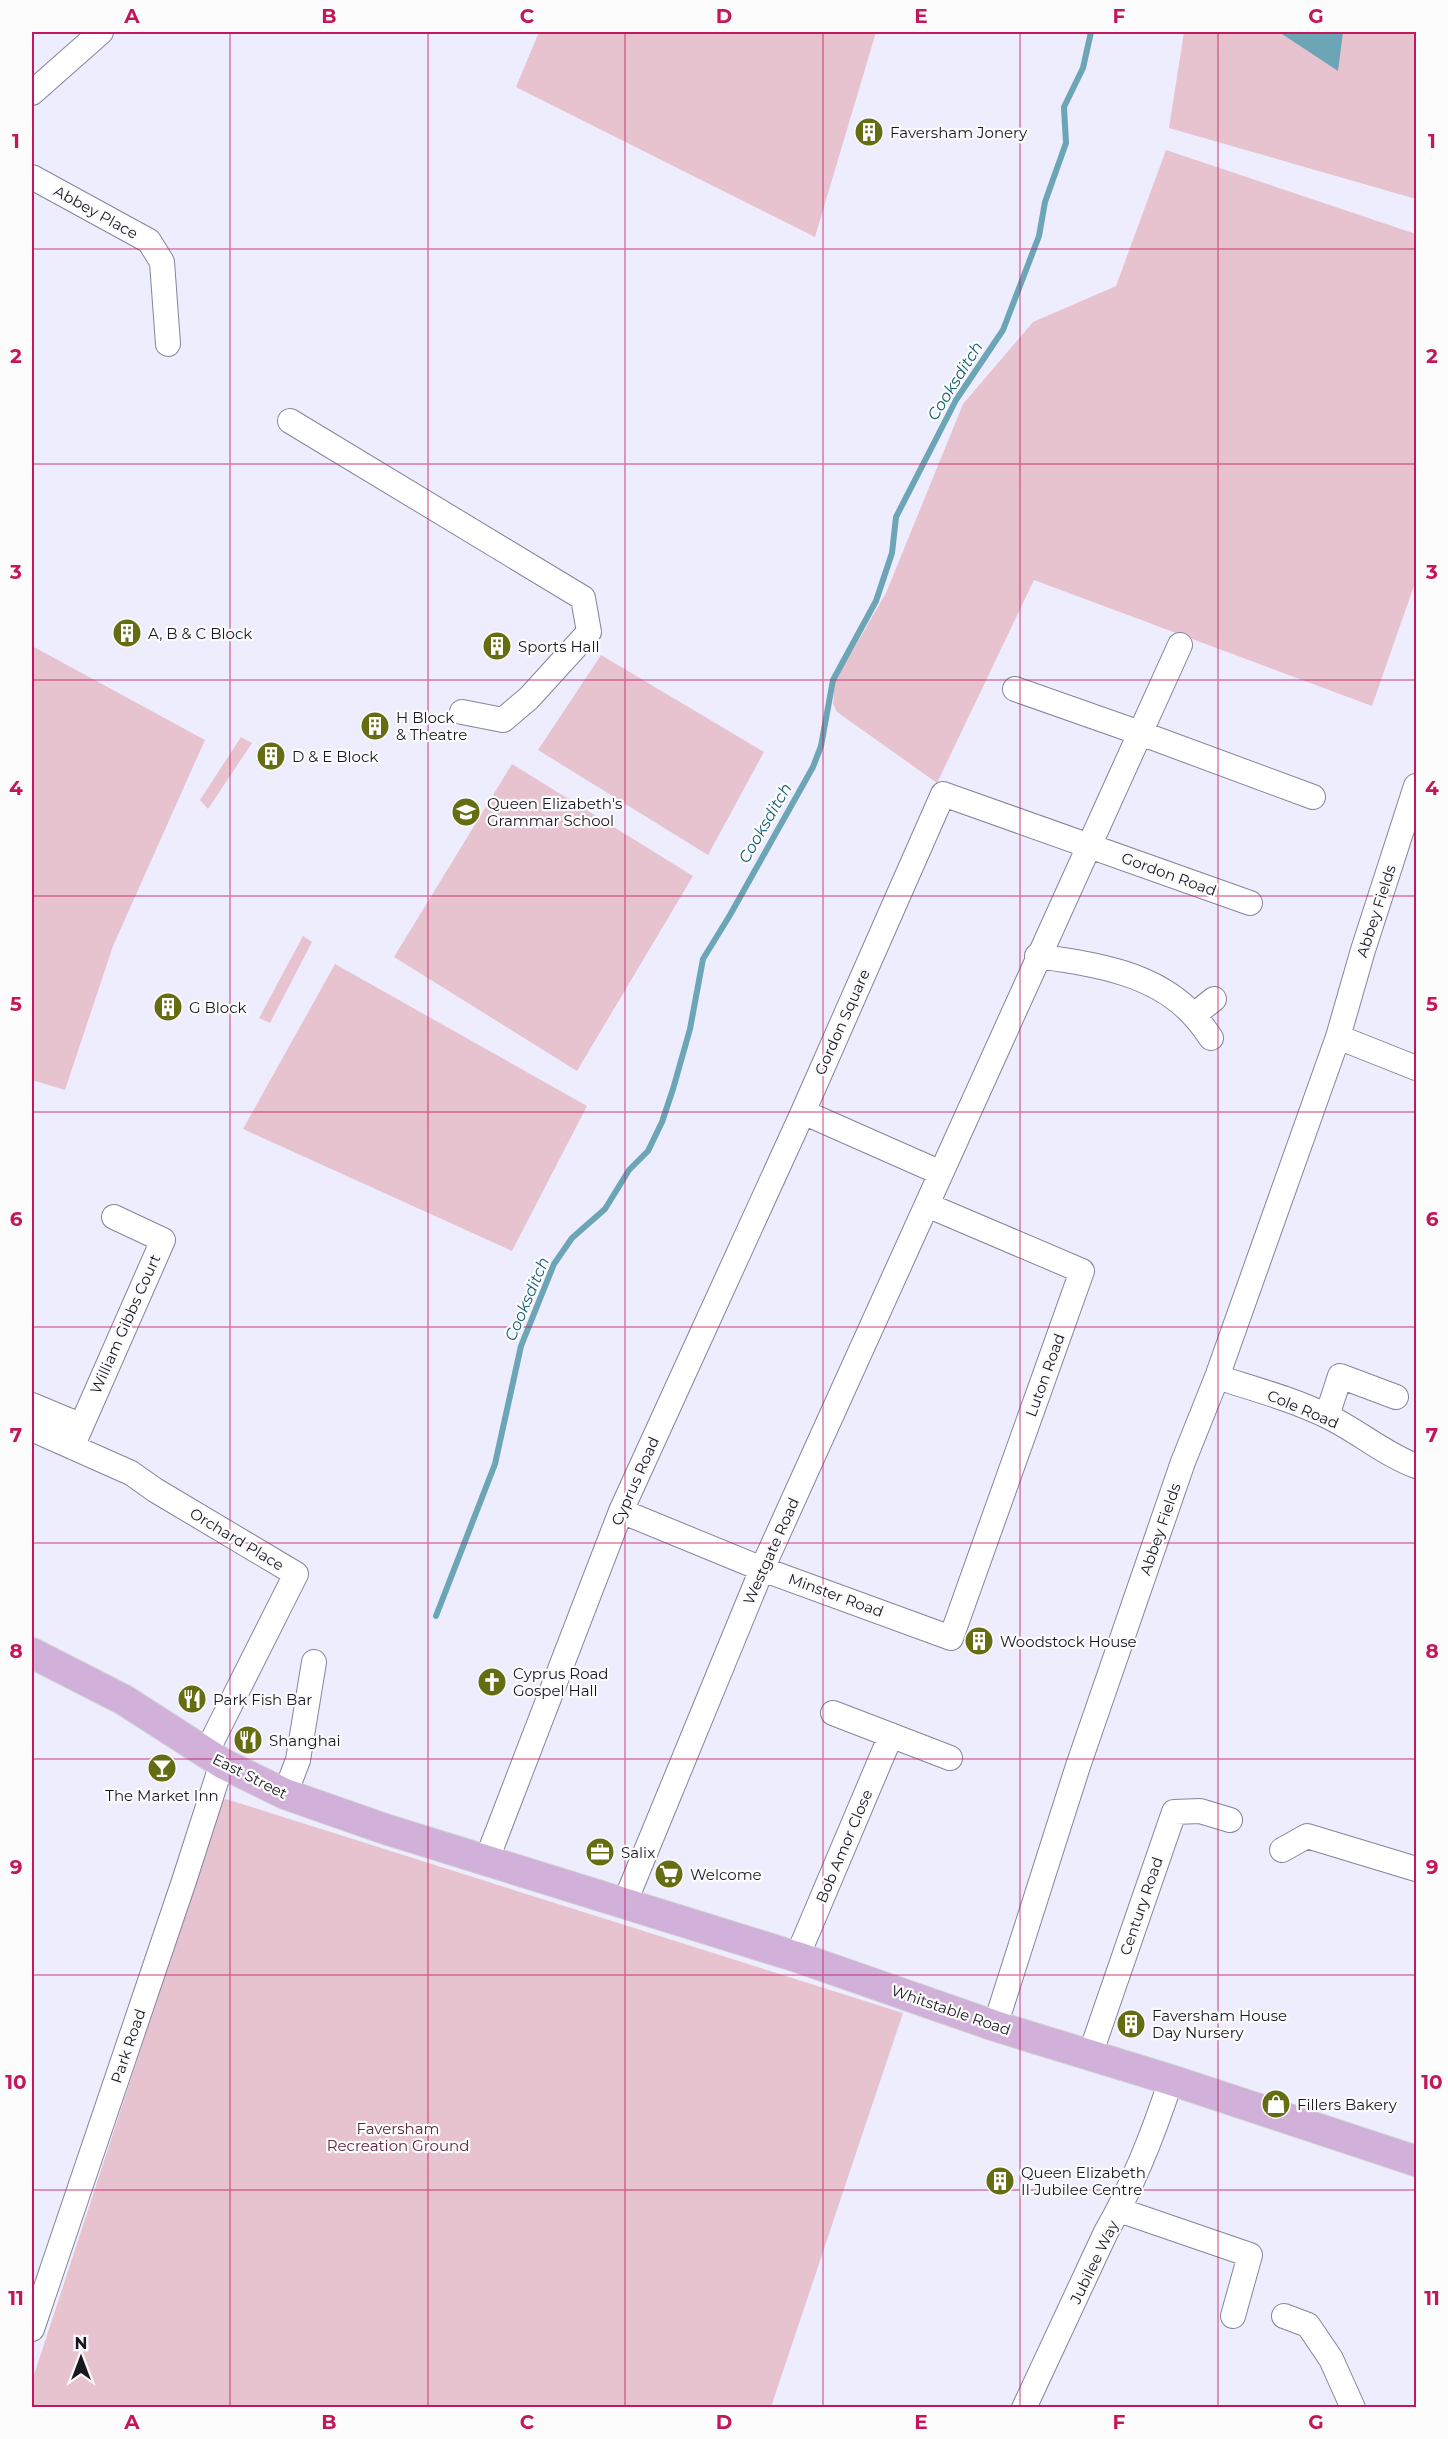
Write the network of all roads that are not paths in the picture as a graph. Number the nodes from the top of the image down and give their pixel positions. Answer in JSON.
{"nodes":[{"id":1,"x":100,"y":32,"type":"edge"},
{"id":2,"x":32,"y":93,"type":"edge"},
{"id":3,"x":32,"y":177,"type":"edge"},
{"id":4,"x":167,"y":334,"type":"dead end"},
{"id":5,"x":290,"y":421,"type":"dead end"},
{"id":6,"x":1180,"y":645,"type":"dead end"},
{"id":7,"x":1015,"y":689,"type":"dead end"},
{"id":8,"x":462,"y":711,"type":"dead end"},
{"id":9,"x":1140,"y":733,"type":"junction"},
{"id":10,"x":1416,"y":786,"type":"edge"},
{"id":11,"x":943,"y":794,"type":"joint"},
{"id":12,"x":1313,"y":797,"type":"dead end"},
{"id":13,"x":1089,"y":845,"type":"junction"},
{"id":14,"x":1250,"y":903,"type":"dead end"},
{"id":15,"x":1037,"y":956,"type":"junction"},
{"id":16,"x":1214,"y":999,"type":"dead end"},
{"id":17,"x":1194,"y":1015,"type":"junction"},
{"id":18,"x":1338,"y":1037,"type":"junction"},
{"id":19,"x":1211,"y":1038,"type":"dead end"},
{"id":20,"x":1416,"y":1068,"type":"edge"},
{"id":21,"x":803,"y":1112,"type":"junction"},
{"id":22,"x":941,"y":1173,"type":"junction"},
{"id":23,"x":927,"y":1205,"type":"junction"},
{"id":24,"x":114,"y":1217,"type":"dead end"},
{"id":25,"x":1217,"y":1377,"type":"junction"},
{"id":26,"x":1396,"y":1397,"type":"dead end"},
{"id":27,"x":32,"y":1405,"type":"edge"},
{"id":28,"x":1328,"y":1416,"type":"junction"},
{"id":29,"x":32,"y":1429,"type":"edge"},
{"id":30,"x":76,"y":1436,"type":"junction"},
{"id":31,"x":1416,"y":1466,"type":"edge"},
{"id":32,"x":621,"y":1511,"type":"junction"},
{"id":33,"x":762,"y":1569,"type":"junction"},
{"id":34,"x":951,"y":1638,"type":"joint"},
{"id":35,"x":33,"y":1660,"type":"edge"},
{"id":36,"x":314,"y":1662,"type":"dead end"},
{"id":37,"x":833,"y":1713,"type":"dead end"},
{"id":38,"x":891,"y":1736,"type":"junction"},
{"id":39,"x":214,"y":1758,"type":"junction"},
{"id":40,"x":950,"y":1758,"type":"dead end"},
{"id":41,"x":285,"y":1794,"type":"junction"},
{"id":42,"x":1230,"y":1820,"type":"dead end"},
{"id":43,"x":1282,"y":1850,"type":"dead end"},
{"id":44,"x":487,"y":1859,"type":"junction"},
{"id":45,"x":1416,"y":1869,"type":"edge"},
{"id":46,"x":625,"y":1902,"type":"junction"},
{"id":47,"x":797,"y":1957,"type":"junction"},
{"id":48,"x":995,"y":2026,"type":"junction"},
{"id":49,"x":1090,"y":2055,"type":"junction"},
{"id":50,"x":1171,"y":2080,"type":"junction"},
{"id":51,"x":1416,"y":2161,"type":"edge"},
{"id":52,"x":1119,"y":2210,"type":"junction"},
{"id":53,"x":1233,"y":2316,"type":"dead end"},
{"id":54,"x":1284,"y":2316,"type":"dead end"},
{"id":55,"x":32,"y":2329,"type":"edge"},
{"id":56,"x":1024,"y":2408,"type":"edge"},
{"id":57,"x":1353,"y":2408,"type":"edge"}],
"edges":[{"from":1,"to":2,"type":"street"},
{"from":3,"to":4,"type":"street","name":"Abbey Place"},
{"from":5,"to":8,"type":"street"},
{"from":6,"to":9,"type":"street"},
{"from":7,"to":9,"type":"street"},
{"from":9,"to":12,"type":"street"},
{"from":9,"to":13,"type":"street"},
{"from":10,"to":18,"type":"street","name":"Abbey Fields"},
{"from":11,"to":13,"type":"street","name":"Gordon Road"},
{"from":11,"to":21,"type":"street","name":"Gordon Square"},
{"from":13,"to":14,"type":"street","name":"Gordon Road"},
{"from":13,"to":15,"type":"street"},
{"from":15,"to":17,"type":"street"},
{"from":15,"to":22,"type":"street"},
{"from":16,"to":17,"type":"street"},
{"from":17,"to":19,"type":"street"},
{"from":18,"to":20,"type":"street"},
{"from":18,"to":25,"type":"street","name":"Abbey Fields"},
{"from":21,"to":22,"type":"street"},
{"from":21,"to":32,"type":"street","name":"Cyprus Road"},
{"from":22,"to":23,"type":"street"},
{"from":23,"to":33,"type":"street","name":"Westgate Road"},
{"from":23,"to":34,"type":"street","name":"Luton Road"},
{"from":24,"to":30,"type":"street","name":"William Gibbs Court"},
{"from":25,"to":28,"type":"street","name":"Cole Road"},
{"from":25,"to":48,"type":"street","name":"Abbey Fields"},
{"from":26,"to":28,"type":"street"},
{"from":27,"to":30,"type":"street"},
{"from":28,"to":31,"type":"street","name":"Cole Road"},
{"from":29,"to":30,"type":"street","name":"Orchard Place"},
{"from":30,"to":39,"type":"street","name":"Orchard Place"},
{"from":32,"to":33,"type":"street","name":"Minster Road"},
{"from":32,"to":44,"type":"street","name":"Cyprus Road"},
{"from":33,"to":34,"type":"street","name":"Minster Road"},
{"from":33,"to":46,"type":"street","name":"Westgate Road"},
{"from":35,"to":39,"type":"main road","name":"East Street"},
{"from":36,"to":41,"type":"street"},
{"from":37,"to":38,"type":"street"},
{"from":38,"to":40,"type":"street"},
{"from":38,"to":47,"type":"street","name":"Bob Amor Close"},
{"from":39,"to":41,"type":"main road","name":"East Street"},
{"from":39,"to":55,"type":"street","name":"Park Road"},
{"from":41,"to":44,"type":"main road","name":"East Street"},
{"from":42,"to":49,"type":"street","name":"Century Road"},
{"from":43,"to":45,"type":"street"},
{"from":44,"to":46,"type":"main road","name":"Whitstable Road"},
{"from":46,"to":47,"type":"main road","name":"Whitstable Road"},
{"from":47,"to":48,"type":"main road","name":"Whitstable Road"},
{"from":48,"to":49,"type":"main road","name":"Whitstable Road"},
{"from":49,"to":50,"type":"main road","name":"Whitstable Road"},
{"from":50,"to":51,"type":"main road","name":"Whitstable Road"},
{"from":50,"to":52,"type":"street","name":"Jubilee Way"},
{"from":52,"to":53,"type":"street"},
{"from":52,"to":56,"type":"street","name":"Jubilee Way"},
{"from":54,"to":57,"type":"street"}]}
